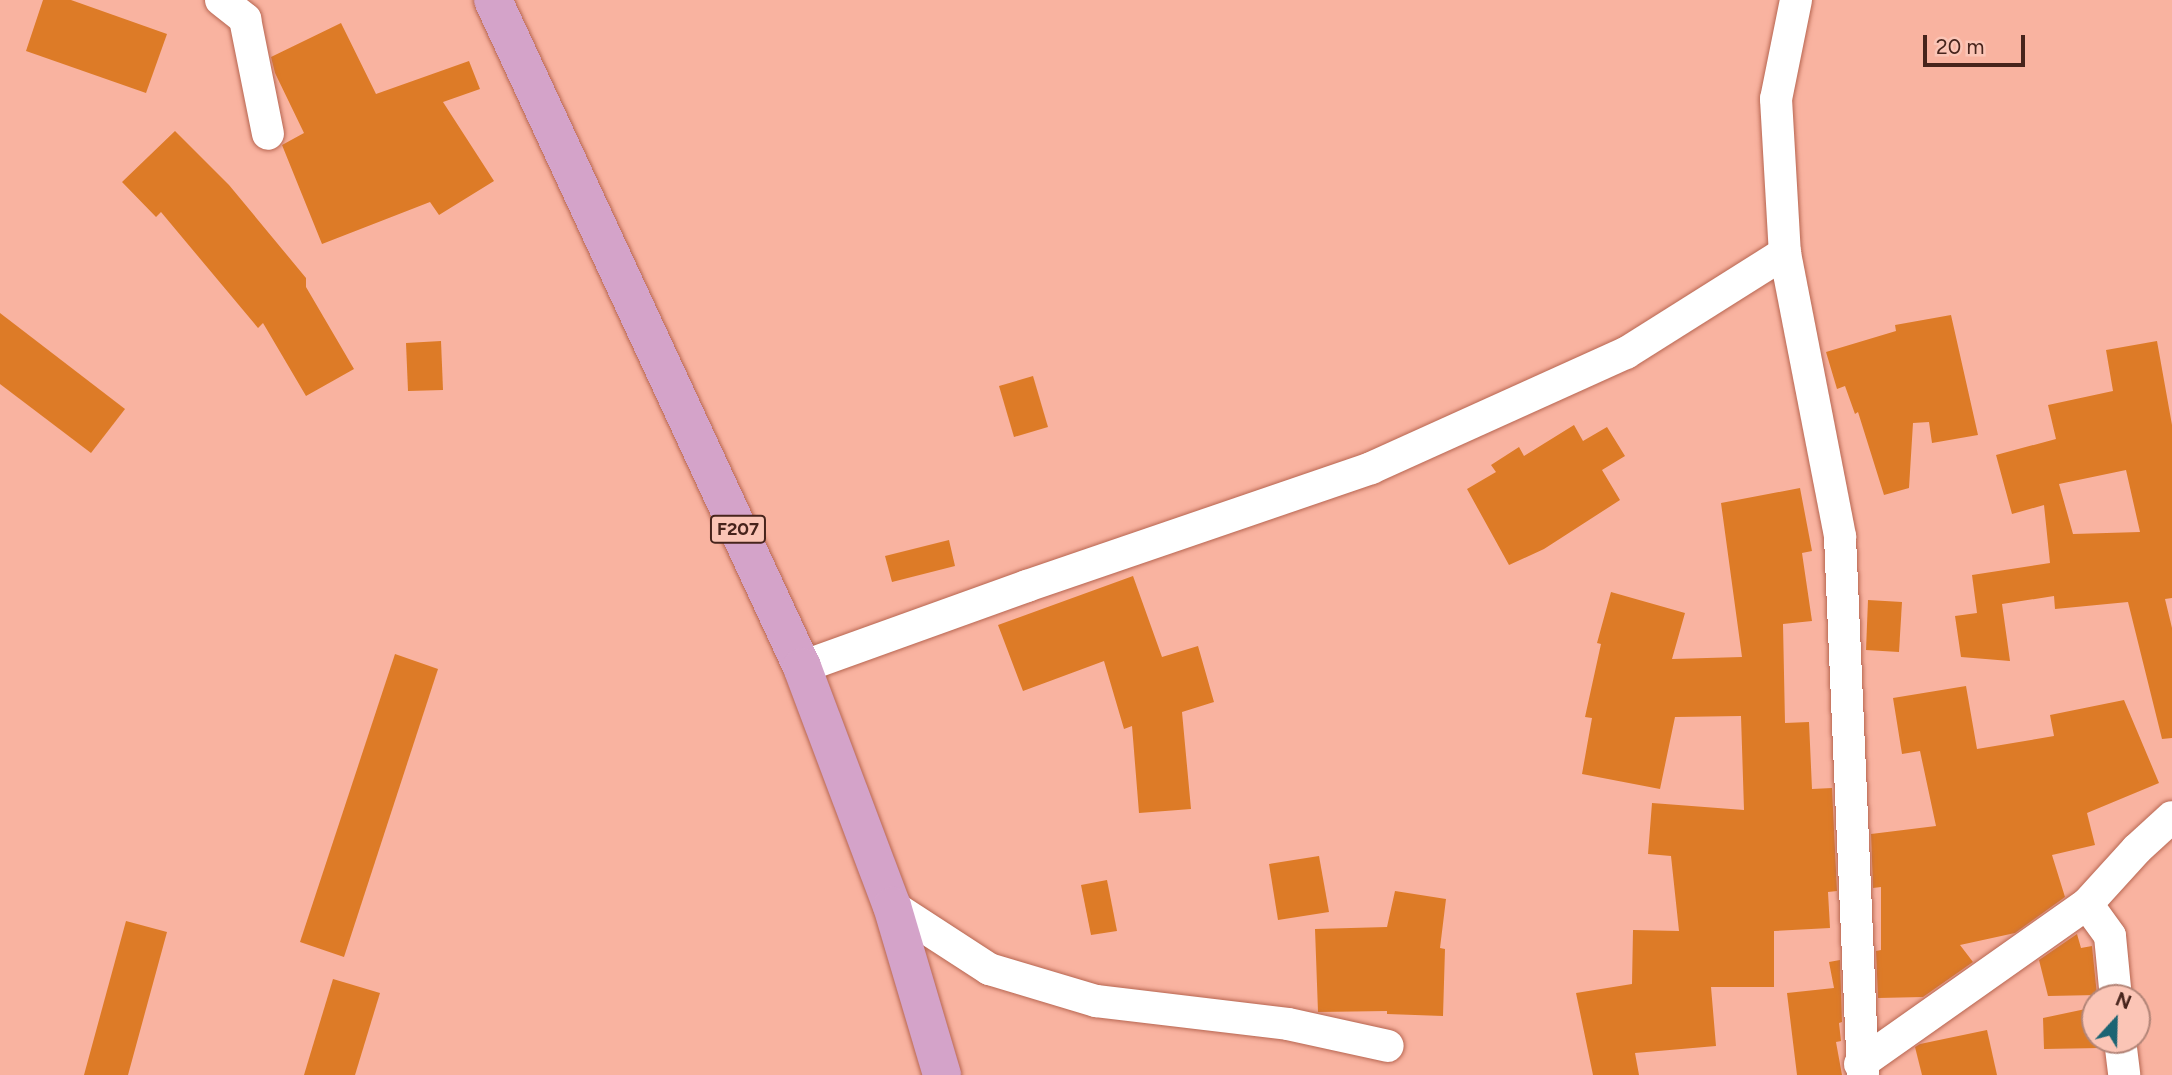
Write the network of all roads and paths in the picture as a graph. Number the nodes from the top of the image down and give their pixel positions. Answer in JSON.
{"nodes":[{"id":1,"x":221,"y":0,"type":"edge"},
{"id":2,"x":493,"y":0,"type":"edge"},
{"id":3,"x":1796,"y":0,"type":"edge"},
{"id":4,"x":268,"y":134,"type":"dead end"},
{"id":5,"x":1785,"y":253,"type":"junction"},
{"id":6,"x":802,"y":667,"type":"junction"},
{"id":7,"x":2172,"y":817,"type":"edge"},
{"id":8,"x":2087,"y":904,"type":"junction"},
{"id":9,"x":892,"y":906,"type":"junction"},
{"id":10,"x":2115,"y":984,"type":"edge"},
{"id":11,"x":1388,"y":1046,"type":"dead end"},
{"id":12,"x":2122,"y":1054,"type":"edge"},
{"id":13,"x":1862,"y":1070,"type":"edge"},
{"id":14,"x":942,"y":1075,"type":"edge"},
{"id":15,"x":2124,"y":1075,"type":"edge"}],
"edges":[{"from":1,"to":4,"type":"street"},
{"from":2,"to":6,"type":"main road","number":"F207"},
{"from":3,"to":5,"type":"street"},
{"from":5,"to":6,"type":"street"},
{"from":5,"to":13,"type":"street"},
{"from":6,"to":9,"type":"main road","number":"F207"},
{"from":7,"to":8,"type":"street"},
{"from":8,"to":10,"type":"street"},
{"from":8,"to":13,"type":"street"},
{"from":9,"to":11,"type":"street"},
{"from":9,"to":14,"type":"main road","number":"F207"},
{"from":12,"to":15,"type":"street"}]}
